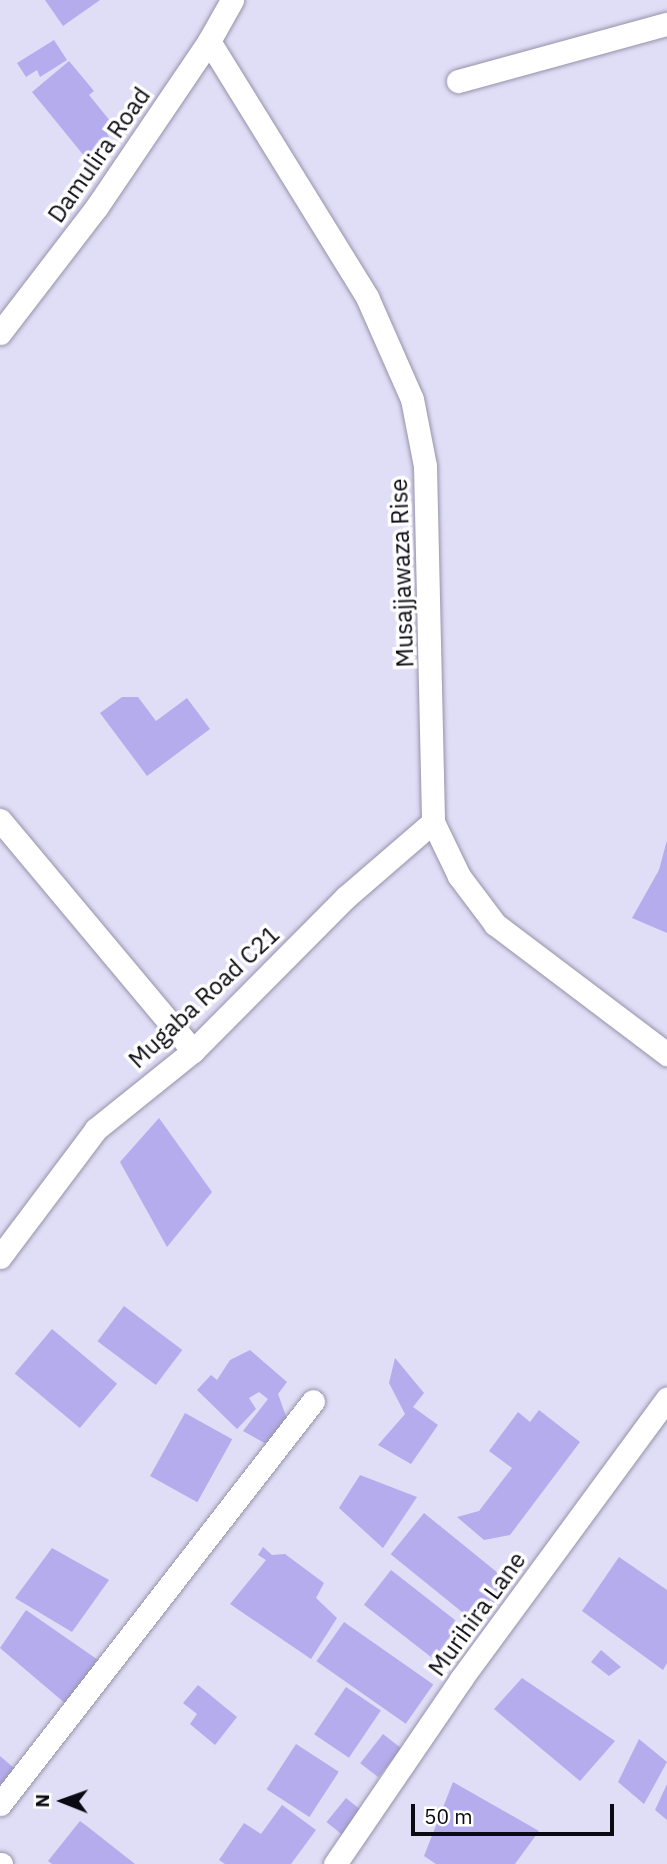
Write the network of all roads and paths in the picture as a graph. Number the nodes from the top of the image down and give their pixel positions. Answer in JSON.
{"nodes":[{"id":1,"x":232,"y":0,"type":"edge"},
{"id":2,"x":667,"y":24,"type":"edge"},
{"id":3,"x":209,"y":41,"type":"junction"},
{"id":4,"x":458,"y":81,"type":"dead end"},
{"id":5,"x":0,"y":333,"type":"edge"},
{"id":6,"x":0,"y":820,"type":"edge"},
{"id":7,"x":433,"y":822,"type":"junction"},
{"id":8,"x":193,"y":1051,"type":"junction"},
{"id":9,"x":667,"y":1054,"type":"edge"},
{"id":10,"x":0,"y":1257,"type":"edge"},
{"id":11,"x":667,"y":1399,"type":"edge"},
{"id":12,"x":313,"y":1401,"type":"dead end"},
{"id":13,"x":0,"y":1804,"type":"edge"},
{"id":14,"x":335,"y":1864,"type":"edge"}],
"edges":[{"from":1,"to":3,"type":"street","name":"Damulira Road"},
{"from":2,"to":4,"type":"street"},
{"from":3,"to":5,"type":"street","name":"Damulira Road"},
{"from":3,"to":7,"type":"street","name":"Musajjawaza Rise"},
{"from":6,"to":8,"type":"street"},
{"from":7,"to":8,"type":"street","name":"Mugaba Road C21"},
{"from":7,"to":9,"type":"street","name":"Musajjawaza Rise"},
{"from":8,"to":10,"type":"street","name":"Mugaba Road C21"},
{"from":11,"to":14,"type":"street","name":"Murihira Lane"},
{"from":12,"to":13,"type":"street"}]}
